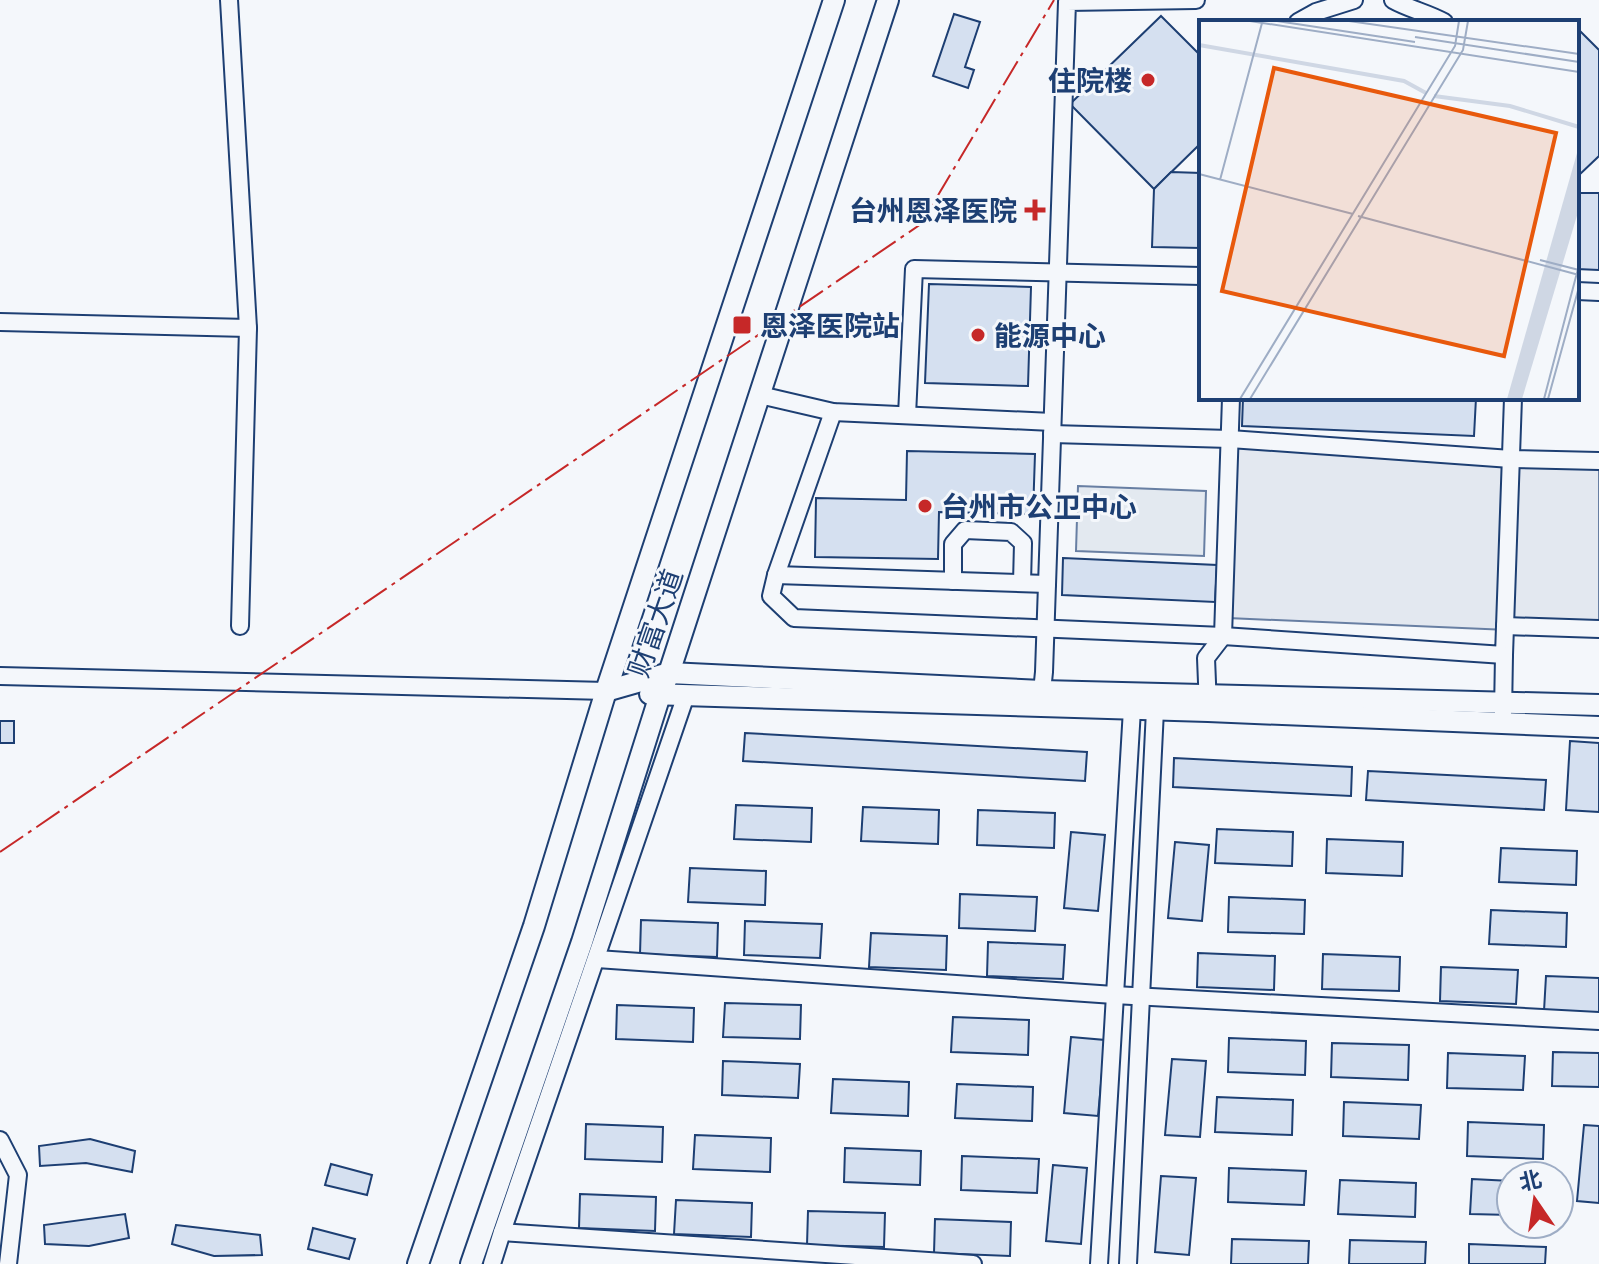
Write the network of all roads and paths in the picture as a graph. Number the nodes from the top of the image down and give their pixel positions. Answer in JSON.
{"nodes":[{"id":1,"x":229,"y":0,"type":"edge"},
{"id":2,"x":834,"y":0,"type":"edge"},
{"id":3,"x":888,"y":0,"type":"edge"},
{"id":4,"x":1196,"y":0,"type":"edge"},
{"id":5,"x":1354,"y":0,"type":"edge"},
{"id":6,"x":1393,"y":0,"type":"edge"},
{"id":7,"x":1302,"y":20,"type":"edge"},
{"id":8,"x":1440,"y":20,"type":"edge"},
{"id":9,"x":1057,"y":272,"type":"junction"},
{"id":10,"x":1199,"y":276,"type":"edge"},
{"id":11,"x":1579,"y":291,"type":"edge"},
{"id":12,"x":1599,"y":292,"type":"edge"},
{"id":13,"x":0,"y":322,"type":"edge"},
{"id":14,"x":248,"y":328,"type":"junction"},
{"id":15,"x":760,"y":395,"type":"junction"},
{"id":16,"x":1231,"y":400,"type":"edge"},
{"id":17,"x":1513,"y":400,"type":"edge"},
{"id":18,"x":833,"y":412,"type":"junction"},
{"id":19,"x":907,"y":415,"type":"junction"},
{"id":20,"x":1052,"y":428,"type":"junction"},
{"id":21,"x":1230,"y":439,"type":"junction"},
{"id":22,"x":1511,"y":459,"type":"junction"},
{"id":23,"x":1599,"y":461,"type":"edge"},
{"id":24,"x":776,"y":575,"type":"junction"},
{"id":25,"x":953,"y":581,"type":"junction"},
{"id":26,"x":1022,"y":583,"type":"junction"},
{"id":27,"x":1047,"y":584,"type":"junction"},
{"id":28,"x":240,"y":626,"type":"dead end"},
{"id":29,"x":1505,"y":626,"type":"junction"},
{"id":30,"x":1045,"y":629,"type":"junction"},
{"id":31,"x":1599,"y":629,"type":"edge"},
{"id":32,"x":1223,"y":636,"type":"junction"},
{"id":33,"x":1504,"y":655,"type":"junction"},
{"id":34,"x":669,"y":673,"type":"junction"},
{"id":35,"x":0,"y":676,"type":"edge"},
{"id":36,"x":606,"y":691,"type":"junction"},
{"id":37,"x":660,"y":695,"type":"junction"},
{"id":38,"x":686,"y":695,"type":"junction"},
{"id":39,"x":1041,"y":699,"type":"junction"},
{"id":40,"x":1503,"y":701,"type":"junction"},
{"id":41,"x":1208,"y":703,"type":"junction"},
{"id":42,"x":1599,"y":705,"type":"edge"},
{"id":43,"x":1132,"y":709,"type":"junction"},
{"id":44,"x":1155,"y":710,"type":"junction"},
{"id":45,"x":1503,"y":723,"type":"junction"},
{"id":46,"x":1599,"y":727,"type":"edge"},
{"id":47,"x":597,"y":959,"type":"junction"},
{"id":48,"x":1114,"y":995,"type":"junction"},
{"id":49,"x":1140,"y":996,"type":"junction"},
{"id":50,"x":1599,"y":1021,"type":"edge"},
{"id":51,"x":0,"y":1140,"type":"edge"},
{"id":52,"x":502,"y":1232,"type":"junction"},
{"id":53,"x":8,"y":1264,"type":"edge"},
{"id":54,"x":418,"y":1264,"type":"edge"},
{"id":55,"x":471,"y":1264,"type":"edge"},
{"id":56,"x":492,"y":1264,"type":"edge"},
{"id":57,"x":973,"y":1264,"type":"edge"},
{"id":58,"x":1099,"y":1264,"type":"edge"},
{"id":59,"x":1128,"y":1264,"type":"edge"}],
"edges":[{"from":1,"to":14,"type":"street"},
{"from":2,"to":36,"type":"main road","name":"财富大道"},
{"from":3,"to":15,"type":"main road","name":"财富大道"},
{"from":4,"to":9,"type":"street"},
{"from":5,"to":7,"type":"street"},
{"from":6,"to":8,"type":"street"},
{"from":9,"to":10,"type":"street"},
{"from":9,"to":19,"type":"street"},
{"from":9,"to":20,"type":"street"},
{"from":11,"to":12,"type":"street"},
{"from":13,"to":14,"type":"street"},
{"from":14,"to":28,"type":"street"},
{"from":15,"to":18,"type":"street"},
{"from":15,"to":34,"type":"main road","name":"财富大道"},
{"from":16,"to":21,"type":"street"},
{"from":17,"to":22,"type":"street"},
{"from":18,"to":19,"type":"street"},
{"from":18,"to":24,"type":"street"},
{"from":19,"to":20,"type":"street"},
{"from":20,"to":21,"type":"street"},
{"from":20,"to":27,"type":"street"},
{"from":21,"to":22,"type":"street"},
{"from":21,"to":32,"type":"street"},
{"from":22,"to":23,"type":"street"},
{"from":22,"to":29,"type":"street"},
{"from":24,"to":25,"type":"street"},
{"from":24,"to":30,"type":"street"},
{"from":25,"to":26,"type":"street"},
{"from":25,"to":26,"type":"street"},
{"from":26,"to":27,"type":"street"},
{"from":27,"to":30,"type":"street"},
{"from":29,"to":31,"type":"street"},
{"from":29,"to":33,"type":"street"},
{"from":30,"to":32,"type":"street"},
{"from":30,"to":39,"type":"street"},
{"from":32,"to":33,"type":"street"},
{"from":32,"to":41,"type":"street"},
{"from":33,"to":40,"type":"street"},
{"from":34,"to":36,"type":"main road"},
{"from":34,"to":37,"type":"main road","name":"财富大道"},
{"from":34,"to":39,"type":"main road"},
{"from":35,"to":36,"type":"street"},
{"from":36,"to":37,"type":"main road"},
{"from":36,"to":54,"type":"main road","name":"财富大道"},
{"from":37,"to":38,"type":"main road"},
{"from":37,"to":55,"type":"main road","name":"财富大道"},
{"from":38,"to":39,"type":"main road"},
{"from":38,"to":47,"type":"street"},
{"from":39,"to":41,"type":"main road"},
{"from":39,"to":43,"type":"main road"},
{"from":40,"to":41,"type":"main road"},
{"from":40,"to":42,"type":"main road"},
{"from":40,"to":45,"type":"street"},
{"from":41,"to":44,"type":"main road"},
{"from":41,"to":45,"type":"main road"},
{"from":43,"to":44,"type":"main road"},
{"from":43,"to":48,"type":"street"},
{"from":44,"to":49,"type":"street"},
{"from":45,"to":46,"type":"main road"},
{"from":47,"to":48,"type":"street"},
{"from":47,"to":52,"type":"street"},
{"from":48,"to":49,"type":"street"},
{"from":48,"to":58,"type":"street"},
{"from":49,"to":50,"type":"street"},
{"from":49,"to":59,"type":"street"},
{"from":51,"to":53,"type":"street"},
{"from":52,"to":56,"type":"street"},
{"from":52,"to":57,"type":"street"}]}
